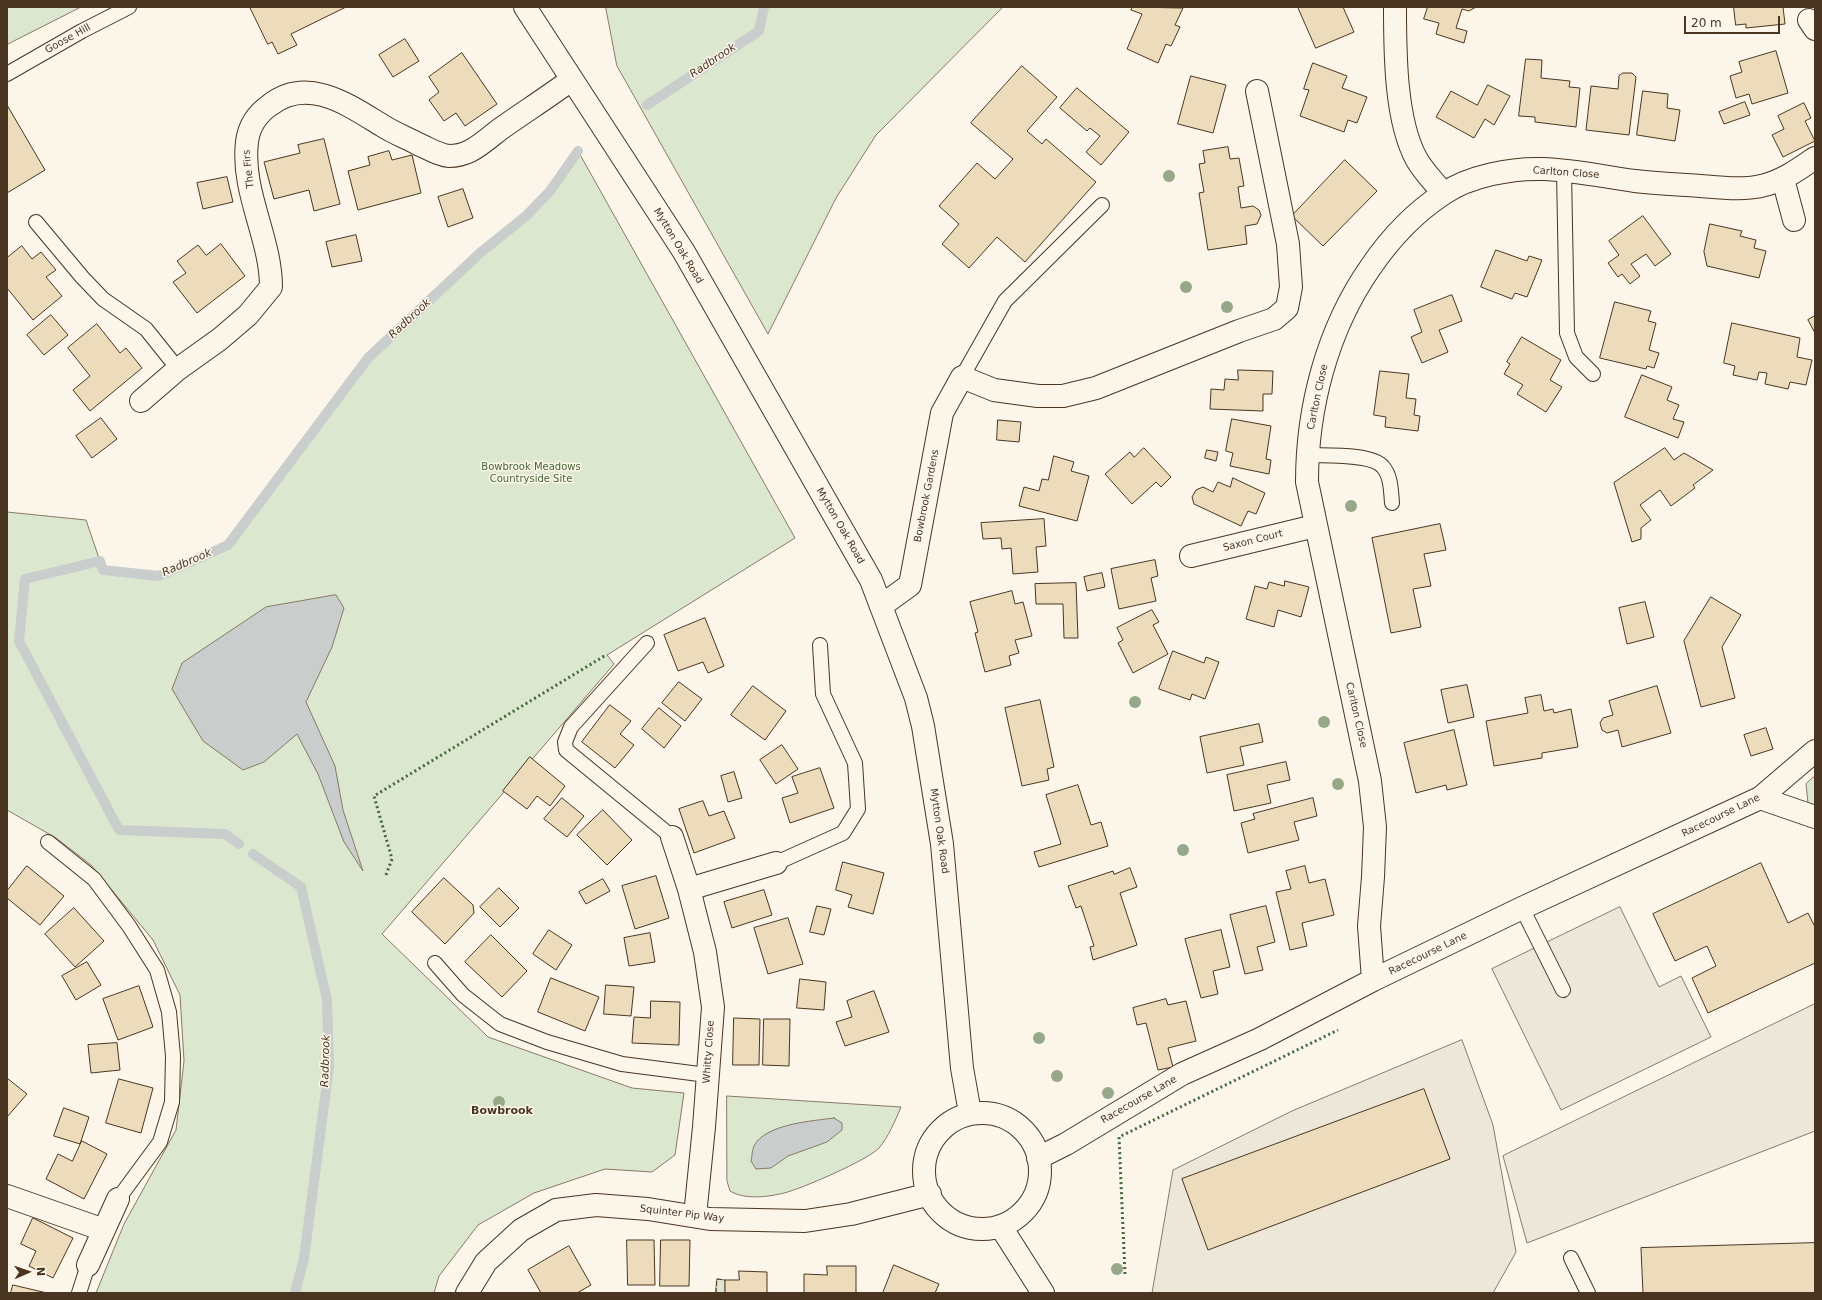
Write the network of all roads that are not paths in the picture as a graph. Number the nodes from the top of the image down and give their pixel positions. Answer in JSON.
{"nodes":[{"id":1,"x":130,"y":7,"type":"edge"},
{"id":2,"x":525,"y":7,"type":"edge"},
{"id":3,"x":1395,"y":7,"type":"edge"},
{"id":4,"x":7,"y":74,"type":"edge"},
{"id":5,"x":571,"y":80,"type":"junction"},
{"id":6,"x":1257,"y":91,"type":"dead end"},
{"id":7,"x":1815,"y":158,"type":"edge"},
{"id":8,"x":1564,"y":171,"type":"junction"},
{"id":9,"x":1783,"y":179,"type":"junction"},
{"id":10,"x":1443,"y":193,"type":"junction"},
{"id":11,"x":1102,"y":205,"type":"dead end"},
{"id":12,"x":1794,"y":220,"type":"dead end"},
{"id":13,"x":36,"y":222,"type":"dead end"},
{"id":14,"x":178,"y":369,"type":"junction"},
{"id":15,"x":1593,"y":374,"type":"dead end"},
{"id":16,"x":962,"y":377,"type":"junction"},
{"id":17,"x":141,"y":401,"type":"dead end"},
{"id":18,"x":1307,"y":455,"type":"junction"},
{"id":19,"x":1392,"y":503,"type":"dead end"},
{"id":20,"x":1315,"y":526,"type":"junction"},
{"id":21,"x":1191,"y":556,"type":"dead end"},
{"id":22,"x":881,"y":606,"type":"junction"},
{"id":23,"x":647,"y":643,"type":"dead end"},
{"id":24,"x":820,"y":645,"type":"dead end"},
{"id":25,"x":1815,"y":751,"type":"edge"},
{"id":26,"x":1760,"y":798,"type":"junction"},
{"id":27,"x":1815,"y":818,"type":"edge"},
{"id":28,"x":672,"y":836,"type":"joint"},
{"id":29,"x":48,"y":842,"type":"dead end"},
{"id":30,"x":776,"y":862,"type":"joint"},
{"id":31,"x":689,"y":889,"type":"junction"},
{"id":32,"x":1522,"y":908,"type":"junction"},
{"id":33,"x":435,"y":963,"type":"dead end"},
{"id":34,"x":1373,"y":980,"type":"junction"},
{"id":35,"x":1563,"y":990,"type":"dead end"},
{"id":36,"x":707,"y":1075,"type":"junction"},
{"id":37,"x":970,"y":1113,"type":"junction"},
{"id":38,"x":1038,"y":1158,"type":"junction"},
{"id":39,"x":930,"y":1194,"type":"junction"},
{"id":40,"x":7,"y":1196,"type":"edge"},
{"id":41,"x":118,"y":1199,"type":"joint"},
{"id":42,"x":695,"y":1216,"type":"junction"},
{"id":43,"x":1001,"y":1227,"type":"junction"},
{"id":44,"x":104,"y":1230,"type":"junction"},
{"id":45,"x":1571,"y":1258,"type":"dead end"},
{"id":46,"x":88,"y":1265,"type":"joint"},
{"id":47,"x":79,"y":1293,"type":"edge"},
{"id":48,"x":467,"y":1293,"type":"edge"},
{"id":49,"x":1043,"y":1293,"type":"edge"},
{"id":50,"x":1588,"y":1293,"type":"edge"}],
"edges":[{"from":1,"to":4,"type":"lane","name":"Goose Hill"},
{"from":2,"to":5,"type":"street","name":"Mytton Oak Road"},
{"from":3,"to":10,"type":"street"},
{"from":5,"to":14,"type":"street","name":"The Firs"},
{"from":5,"to":22,"type":"street","name":"Mytton Oak Road"},
{"from":6,"to":16,"type":"street"},
{"from":7,"to":9,"type":"street","name":"Carlton Close"},
{"from":8,"to":9,"type":"street","name":"Carlton Close"},
{"from":8,"to":10,"type":"street","name":"Carlton Close"},
{"from":8,"to":15,"type":"lane"},
{"from":9,"to":12,"type":"street"},
{"from":10,"to":18,"type":"street","name":"Carlton Close"},
{"from":11,"to":16,"type":"lane"},
{"from":13,"to":14,"type":"lane"},
{"from":14,"to":17,"type":"street","name":"The Firs"},
{"from":16,"to":22,"type":"street","name":"Bowbrook Gardens"},
{"from":18,"to":19,"type":"lane"},
{"from":18,"to":20,"type":"street","name":"Carlton Close"},
{"from":20,"to":21,"type":"street","name":"Saxon Court"},
{"from":20,"to":34,"type":"street","name":"Carlton Close"},
{"from":22,"to":37,"type":"street","name":"Mytton Oak Road"},
{"from":23,"to":28,"type":"lane"},
{"from":24,"to":30,"type":"lane"},
{"from":25,"to":26,"type":"street","name":"Racecourse Lane"},
{"from":26,"to":27,"type":"street"},
{"from":26,"to":32,"type":"street","name":"Racecourse Lane"},
{"from":28,"to":31,"type":"street","name":"Whitty Close"},
{"from":29,"to":41,"type":"lane"},
{"from":30,"to":31,"type":"street"},
{"from":31,"to":36,"type":"street","name":"Whitty Close"},
{"from":32,"to":34,"type":"street","name":"Racecourse Lane"},
{"from":32,"to":35,"type":"lane"},
{"from":33,"to":36,"type":"lane"},
{"from":34,"to":38,"type":"street","name":"Racecourse Lane"},
{"from":36,"to":42,"type":"street","name":"Whitty Close"},
{"from":37,"to":38,"type":"street"},
{"from":37,"to":39,"type":"street"},
{"from":38,"to":43,"type":"street"},
{"from":39,"to":42,"type":"street","name":"Squinter Pip Way"},
{"from":39,"to":43,"type":"street"},
{"from":40,"to":44,"type":"street"},
{"from":41,"to":44,"type":"street"},
{"from":42,"to":48,"type":"street","name":"Squinter Pip Way"},
{"from":43,"to":49,"type":"street"},
{"from":44,"to":46,"type":"street"},
{"from":45,"to":50,"type":"lane"},
{"from":46,"to":47,"type":"lane"}]}
